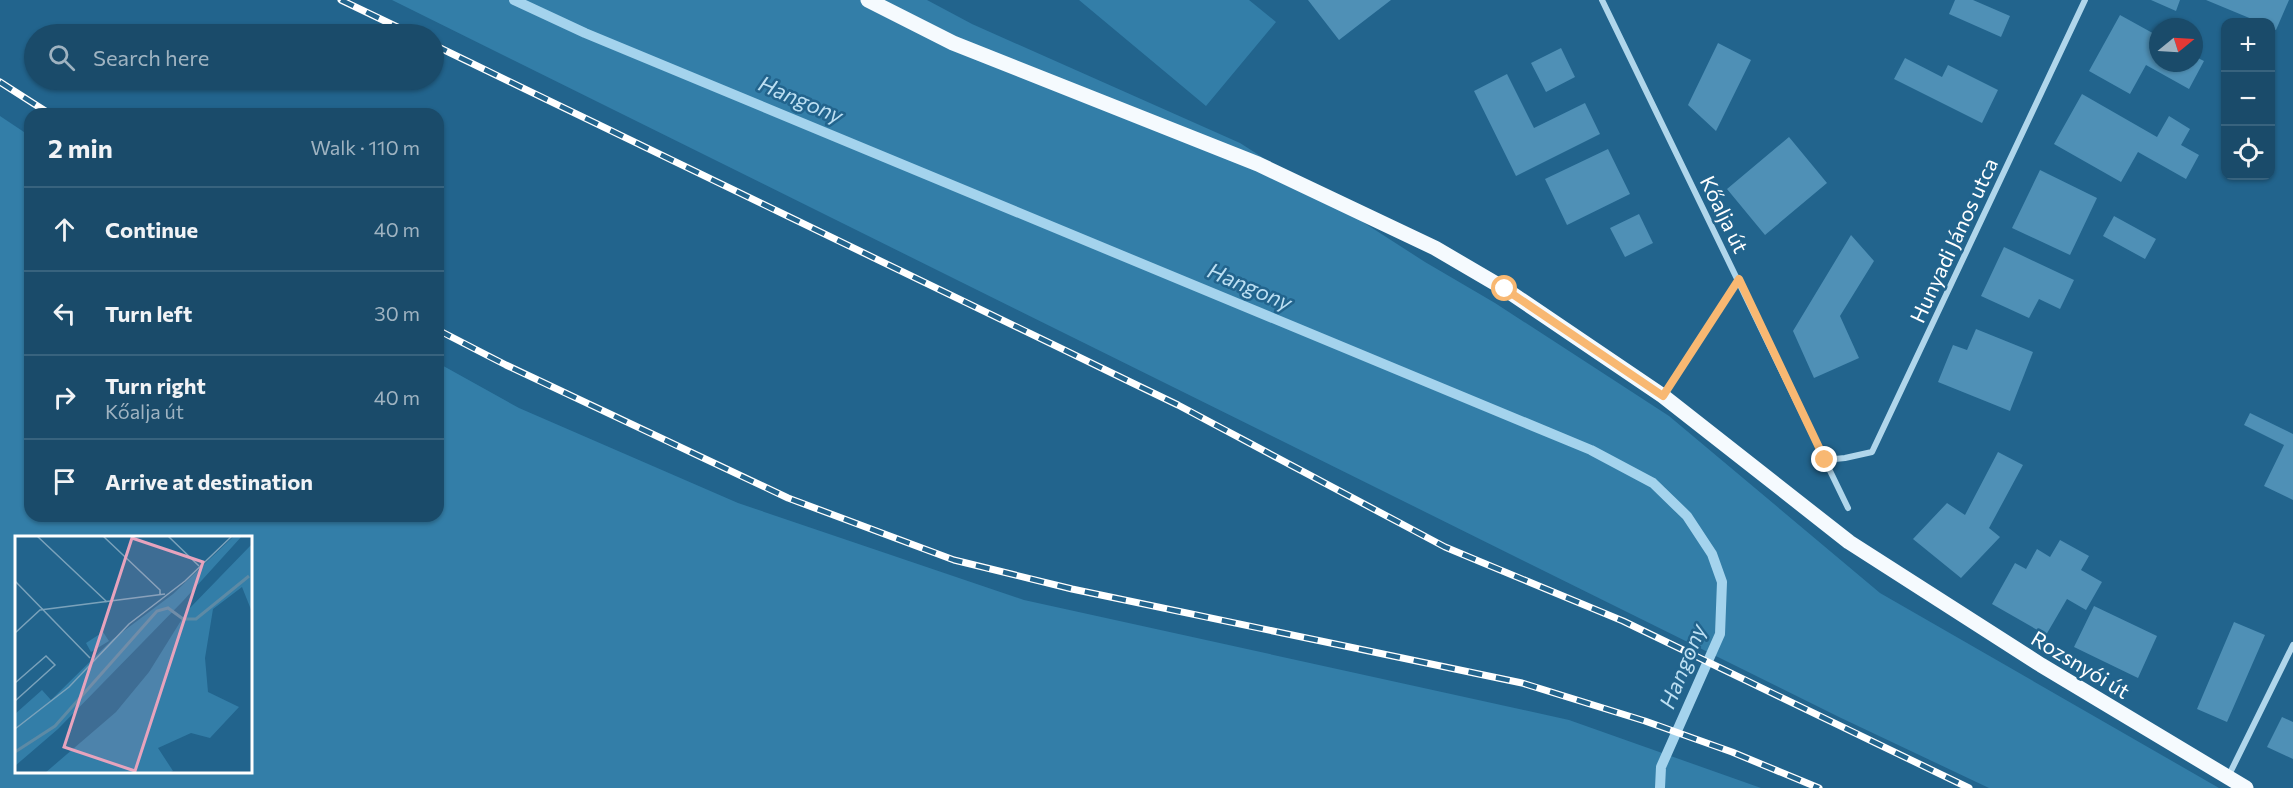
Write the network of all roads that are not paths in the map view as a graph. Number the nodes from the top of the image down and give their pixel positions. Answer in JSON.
{"nodes":[{"id":1,"x":868,"y":0,"type":"edge"},
{"id":2,"x":1602,"y":0,"type":"edge"},
{"id":3,"x":2085,"y":0,"type":"edge"},
{"id":4,"x":1739,"y":279,"type":"junction"},
{"id":5,"x":1663,"y":396,"type":"junction"},
{"id":6,"x":1825,"y":460,"type":"junction"},
{"id":7,"x":1848,"y":508,"type":"dead end"},
{"id":8,"x":2293,"y":645,"type":"edge"},
{"id":9,"x":2228,"y":777,"type":"junction"},
{"id":10,"x":2246,"y":788,"type":"edge"}],
"edges":[{"from":1,"to":5,"type":"main road","name":"Rozsnyói út"},
{"from":2,"to":4,"type":"street","name":"Kőalja út"},
{"from":3,"to":6,"type":"street","name":"Hunyadi János utca"},
{"from":4,"to":5,"type":"street"},
{"from":4,"to":6,"type":"street","name":"Kőalja út"},
{"from":5,"to":9,"type":"main road","name":"Rozsnyói út"},
{"from":6,"to":7,"type":"street","name":"Kőalja út"},
{"from":8,"to":9,"type":"street"},
{"from":9,"to":10,"type":"main road","name":"Rozsnyói út"}]}
